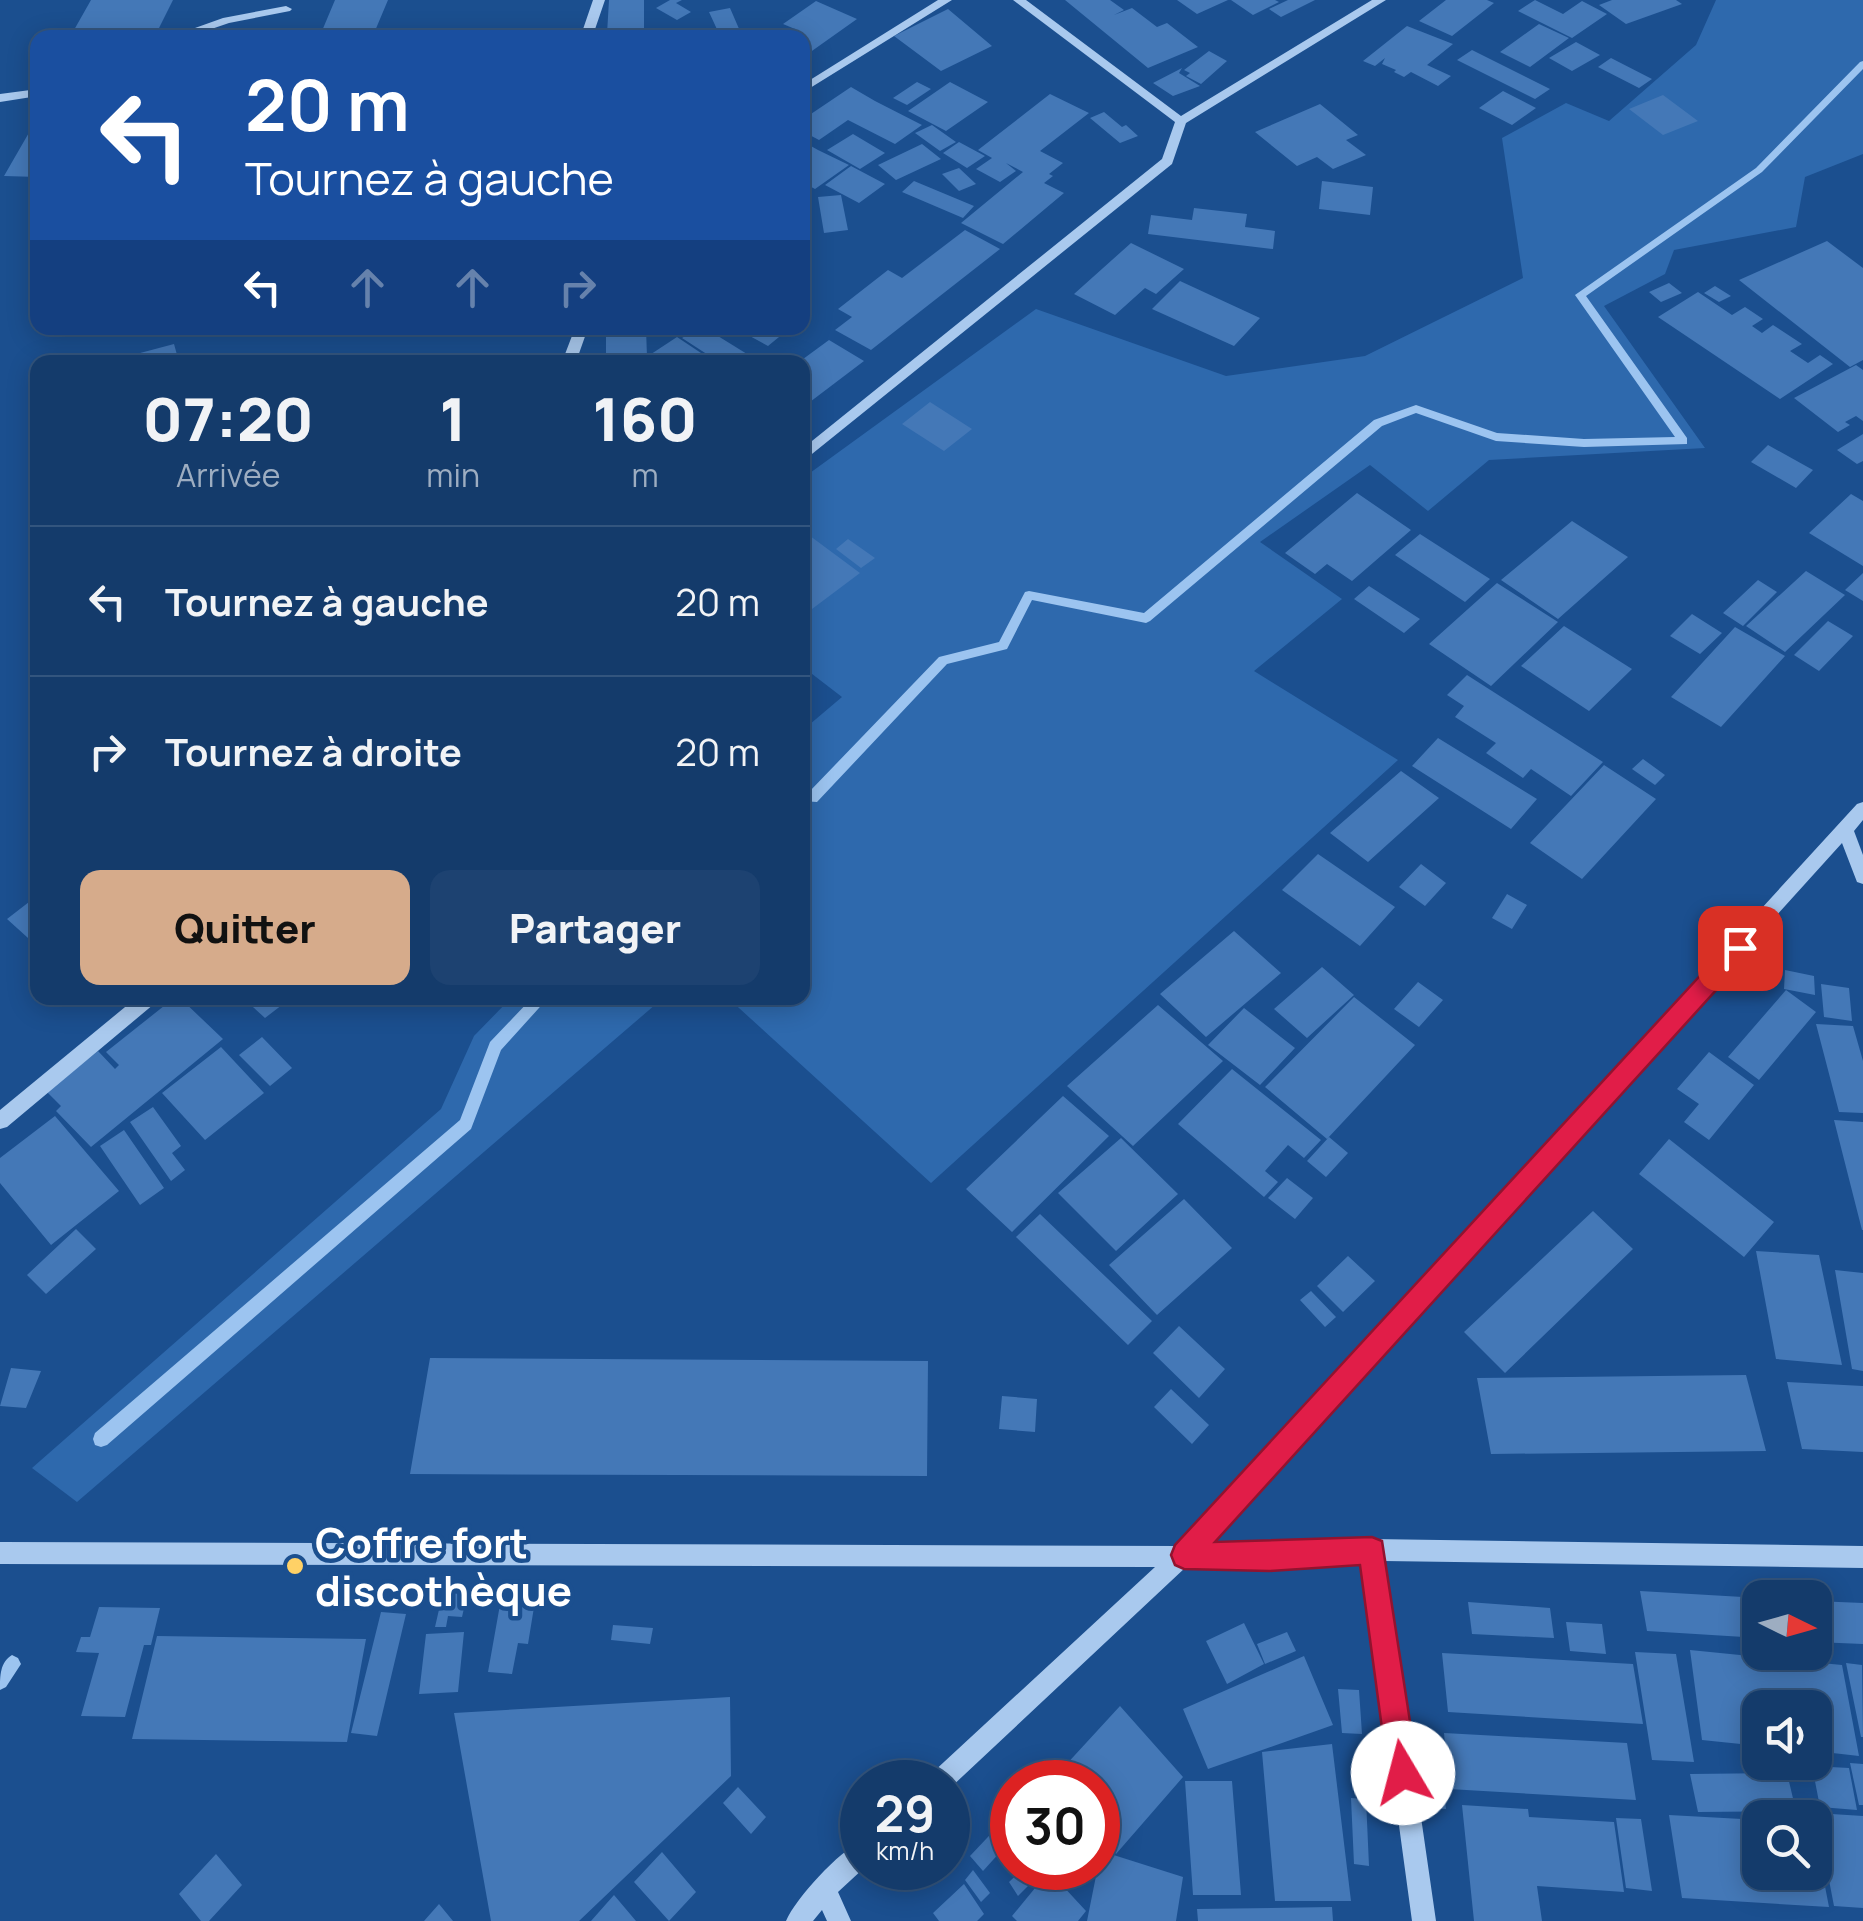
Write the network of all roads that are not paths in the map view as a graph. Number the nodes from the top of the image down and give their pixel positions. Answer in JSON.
{"nodes":[{"id":1,"x":598,"y":0,"type":"edge"},
{"id":2,"x":946,"y":0,"type":"edge"},
{"id":3,"x":1019,"y":0,"type":"edge"},
{"id":4,"x":1380,"y":0,"type":"edge"},
{"id":5,"x":286,"y":10,"type":"dead end"},
{"id":6,"x":196,"y":30,"type":"edge"},
{"id":7,"x":589,"y":30,"type":"edge"},
{"id":8,"x":810,"y":85,"type":"edge"},
{"id":9,"x":30,"y":93,"type":"edge"},
{"id":10,"x":0,"y":98,"type":"edge"},
{"id":11,"x":1180,"y":121,"type":"junction"},
{"id":12,"x":810,"y":451,"type":"edge"},
{"id":13,"x":1863,"y":809,"type":"edge"},
{"id":14,"x":1846,"y":832,"type":"junction"},
{"id":15,"x":1863,"y":877,"type":"edge"},
{"id":16,"x":140,"y":1005,"type":"edge"},
{"id":17,"x":0,"y":1121,"type":"edge"},
{"id":18,"x":1372,"y":1550,"type":"junction"},
{"id":19,"x":0,"y":1553,"type":"edge"},
{"id":20,"x":1184,"y":1555,"type":"junction"},
{"id":21,"x":1863,"y":1557,"type":"edge"},
{"id":22,"x":963,"y":1760,"type":"edge"},
{"id":23,"x":840,"y":1874,"type":"edge"},
{"id":24,"x":824,"y":1889,"type":"junction"},
{"id":25,"x":798,"y":1921,"type":"edge"},
{"id":26,"x":839,"y":1921,"type":"edge"},
{"id":27,"x":1424,"y":1921,"type":"edge"}],
"edges":[{"from":1,"to":7,"type":"street"},
{"from":2,"to":8,"type":"street"},
{"from":3,"to":11,"type":"street"},
{"from":4,"to":11,"type":"street"},
{"from":5,"to":6,"type":"street"},
{"from":9,"to":10,"type":"street"},
{"from":11,"to":12,"type":"street"},
{"from":13,"to":14,"type":"street"},
{"from":14,"to":15,"type":"street"},
{"from":14,"to":20,"type":"street"},
{"from":16,"to":17,"type":"street"},
{"from":18,"to":20,"type":"street"},
{"from":18,"to":21,"type":"street"},
{"from":18,"to":27,"type":"street"},
{"from":19,"to":20,"type":"street"},
{"from":20,"to":22,"type":"street"},
{"from":23,"to":24,"type":"street"},
{"from":24,"to":25,"type":"street"},
{"from":24,"to":26,"type":"street"}]}
